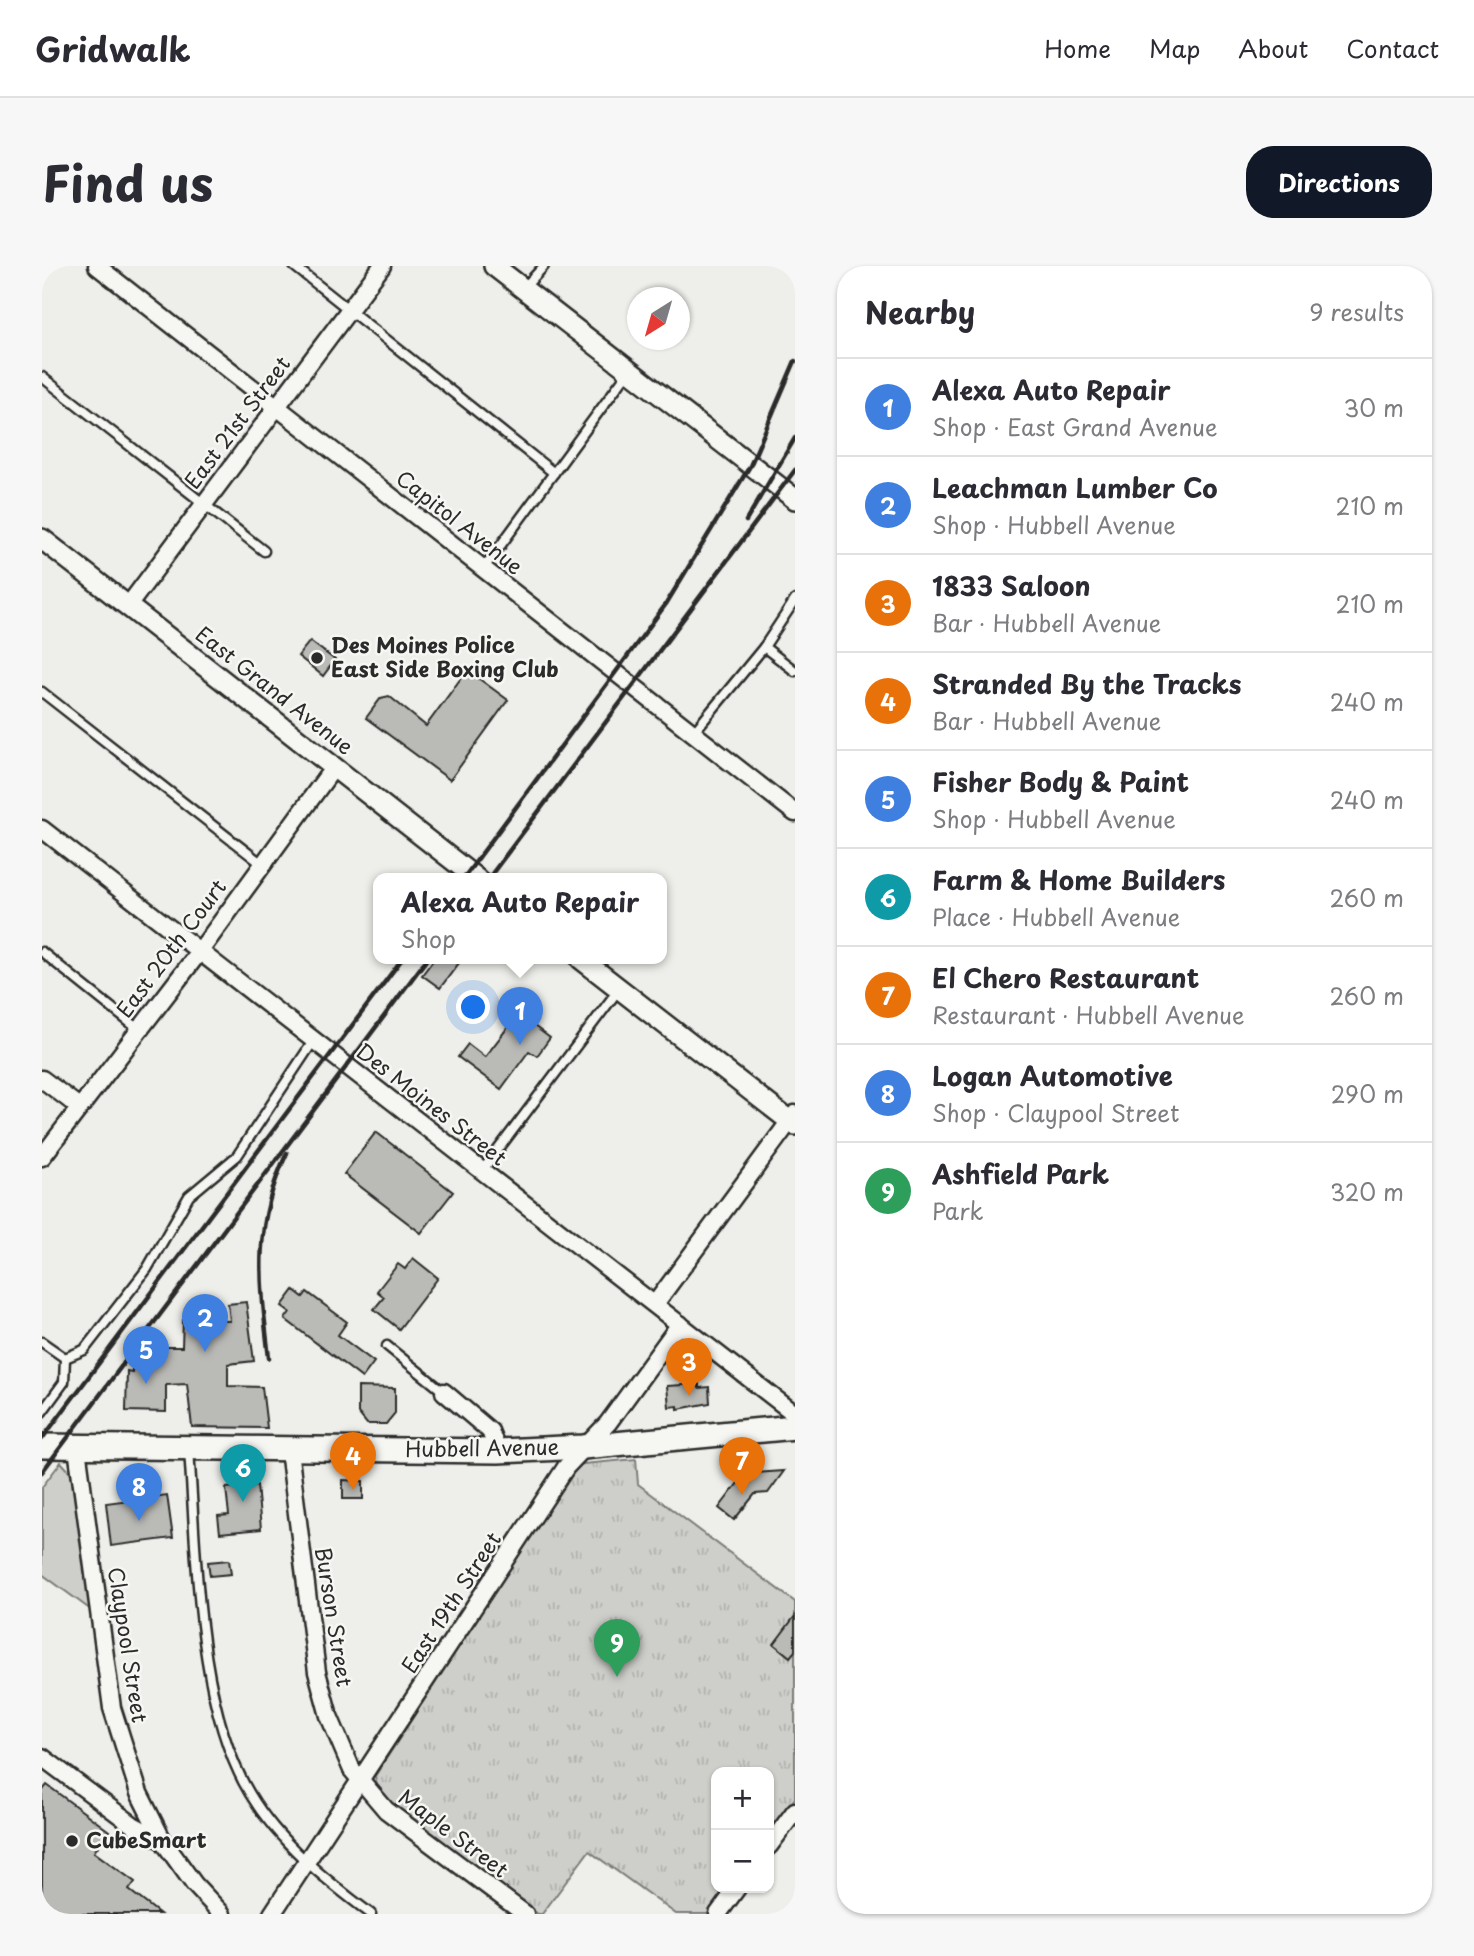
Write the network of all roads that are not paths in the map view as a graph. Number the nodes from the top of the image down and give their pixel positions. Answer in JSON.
{"nodes":[{"id":1,"x":97,"y":266,"type":"edge"},
{"id":2,"x":294,"y":266,"type":"edge"},
{"id":3,"x":382,"y":266,"type":"edge"},
{"id":4,"x":494,"y":266,"type":"edge"},
{"id":5,"x":544,"y":266,"type":"edge"},
{"id":6,"x":523,"y":289,"type":"junction"},
{"id":7,"x":349,"y":309,"type":"junction"},
{"id":8,"x":628,"y":372,"type":"junction"},
{"id":9,"x":42,"y":377,"type":"edge"},
{"id":10,"x":277,"y":406,"type":"junction"},
{"id":11,"x":554,"y":472,"type":"junction"},
{"id":12,"x":795,"y":499,"type":"edge"},
{"id":13,"x":205,"y":503,"type":"junction"},
{"id":14,"x":42,"y":539,"type":"edge"},
{"id":15,"x":264,"y":551,"type":"dead end"},
{"id":16,"x":484,"y":568,"type":"junction"},
{"id":17,"x":795,"y":600,"type":"edge"},
{"id":18,"x":128,"y":606,"type":"junction"},
{"id":19,"x":764,"y":647,"type":"junction"},
{"id":20,"x":795,"y":671,"type":"edge"},
{"id":21,"x":42,"y":692,"type":"edge"},
{"id":22,"x":694,"y":732,"type":"junction"},
{"id":23,"x":334,"y":766,"type":"junction"},
{"id":24,"x":795,"y":813,"type":"edge"},
{"id":25,"x":42,"y":829,"type":"edge"},
{"id":26,"x":262,"y":864,"type":"junction"},
{"id":27,"x":469,"y":873,"type":"edge"},
{"id":28,"x":200,"y":951,"type":"junction"},
{"id":29,"x":42,"y":952,"type":"edge"},
{"id":30,"x":587,"y":964,"type":"edge"},
{"id":31,"x":619,"y":989,"type":"junction"},
{"id":32,"x":138,"y":1028,"type":"junction"},
{"id":33,"x":314,"y":1040,"type":"junction"},
{"id":34,"x":42,"y":1079,"type":"edge"},
{"id":35,"x":79,"y":1107,"type":"junction"},
{"id":36,"x":793,"y":1120,"type":"edge"},
{"id":37,"x":42,"y":1157,"type":"edge"},
{"id":38,"x":482,"y":1171,"type":"junction"},
{"id":39,"x":655,"y":1304,"type":"junction"},
{"id":40,"x":680,"y":1324,"type":"junction"},
{"id":41,"x":42,"y":1342,"type":"edge"},
{"id":42,"x":387,"y":1346,"type":"dead end"},
{"id":43,"x":65,"y":1358,"type":"junction"},
{"id":44,"x":444,"y":1392,"type":"joint"},
{"id":45,"x":42,"y":1412,"type":"edge"},
{"id":46,"x":795,"y":1414,"type":"edge"},
{"id":47,"x":795,"y":1427,"type":"edge"},
{"id":48,"x":42,"y":1446,"type":"edge"},
{"id":49,"x":583,"y":1447,"type":"junction"},
{"id":50,"x":77,"y":1448,"type":"junction"},
{"id":51,"x":188,"y":1450,"type":"junction"},
{"id":52,"x":289,"y":1450,"type":"junction"},
{"id":53,"x":498,"y":1451,"type":"junction"},
{"id":54,"x":42,"y":1757,"type":"edge"},
{"id":55,"x":360,"y":1783,"type":"junction"},
{"id":56,"x":792,"y":1819,"type":"edge"},
{"id":57,"x":774,"y":1840,"type":"edge"},
{"id":58,"x":163,"y":1841,"type":"junction"},
{"id":59,"x":307,"y":1861,"type":"junction"},
{"id":60,"x":733,"y":1893,"type":"edge"},
{"id":61,"x":222,"y":1914,"type":"edge"},
{"id":62,"x":272,"y":1914,"type":"edge"},
{"id":63,"x":371,"y":1914,"type":"edge"},
{"id":64,"x":525,"y":1914,"type":"edge"},
{"id":65,"x":718,"y":1914,"type":"edge"}],
"edges":[{"from":1,"to":10,"type":"street","name":"Capitol Avenue"},
{"from":2,"to":7,"type":"lane"},
{"from":3,"to":7,"type":"street","name":"East 21st Street"},
{"from":4,"to":6,"type":"street"},
{"from":5,"to":6,"type":"lane"},
{"from":6,"to":8,"type":"street"},
{"from":7,"to":10,"type":"street","name":"East 21st Street"},
{"from":7,"to":11,"type":"lane"},
{"from":8,"to":11,"type":"lane"},
{"from":8,"to":12,"type":"street"},
{"from":9,"to":13,"type":"lane"},
{"from":10,"to":13,"type":"street","name":"East 21st Street"},
{"from":10,"to":16,"type":"street","name":"Capitol Avenue"},
{"from":11,"to":16,"type":"lane"},
{"from":13,"to":15,"type":"lane"},
{"from":13,"to":18,"type":"street","name":"East 21st Street"},
{"from":14,"to":18,"type":"street","name":"East Grand Avenue"},
{"from":16,"to":22,"type":"street","name":"Capitol Avenue"},
{"from":17,"to":19,"type":"lane"},
{"from":18,"to":23,"type":"street","name":"East Grand Avenue"},
{"from":19,"to":20,"type":"lane"},
{"from":19,"to":22,"type":"lane"},
{"from":21,"to":26,"type":"lane"},
{"from":22,"to":24,"type":"street","name":"Capitol Avenue"},
{"from":23,"to":26,"type":"street","name":"East 20th Court"},
{"from":23,"to":27,"type":"street","name":"East Grand Avenue"},
{"from":25,"to":28,"type":"street","name":"Des Moines Street"},
{"from":26,"to":28,"type":"street","name":"East 20th Court"},
{"from":28,"to":32,"type":"street","name":"East 20th Court"},
{"from":28,"to":33,"type":"street","name":"Des Moines Street"},
{"from":29,"to":32,"type":"lane"},
{"from":30,"to":31,"type":"street"},
{"from":31,"to":36,"type":"street"},
{"from":31,"to":38,"type":"lane"},
{"from":32,"to":35,"type":"street","name":"East 20th Court"},
{"from":33,"to":38,"type":"street","name":"Des Moines Street"},
{"from":33,"to":43,"type":"lane"},
{"from":34,"to":35,"type":"street"},
{"from":35,"to":37,"type":"street","name":"East 20th Court"},
{"from":36,"to":39,"type":"street"},
{"from":38,"to":39,"type":"street","name":"Des Moines Street"},
{"from":39,"to":40,"type":"street","name":"Des Moines Street"},
{"from":40,"to":46,"type":"street","name":"Des Moines Street"},
{"from":40,"to":49,"type":"street","name":"East 19th Street"},
{"from":41,"to":43,"type":"lane"},
{"from":42,"to":44,"type":"lane"},
{"from":43,"to":45,"type":"lane"},
{"from":44,"to":53,"type":"street"},
{"from":47,"to":49,"type":"main road","name":"Hubbell Avenue"},
{"from":48,"to":50,"type":"main road","name":"Hubbell Avenue"},
{"from":49,"to":53,"type":"main road","name":"Hubbell Avenue"},
{"from":49,"to":55,"type":"street","name":"East 19th Street"},
{"from":50,"to":51,"type":"main road","name":"Hubbell Avenue"},
{"from":50,"to":58,"type":"street","name":"Claypool Street"},
{"from":51,"to":52,"type":"main road","name":"Hubbell Avenue"},
{"from":51,"to":59,"type":"lane"},
{"from":52,"to":53,"type":"main road","name":"Hubbell Avenue"},
{"from":52,"to":55,"type":"street","name":"Burson Street"},
{"from":54,"to":58,"type":"street"},
{"from":55,"to":59,"type":"street","name":"East 19th Street"},
{"from":55,"to":64,"type":"street","name":"Maple Street"},
{"from":56,"to":57,"type":"street"},
{"from":58,"to":61,"type":"street","name":"Claypool Street"},
{"from":59,"to":62,"type":"street","name":"East 19th Street"},
{"from":59,"to":63,"type":"lane"},
{"from":60,"to":65,"type":"street"}]}
